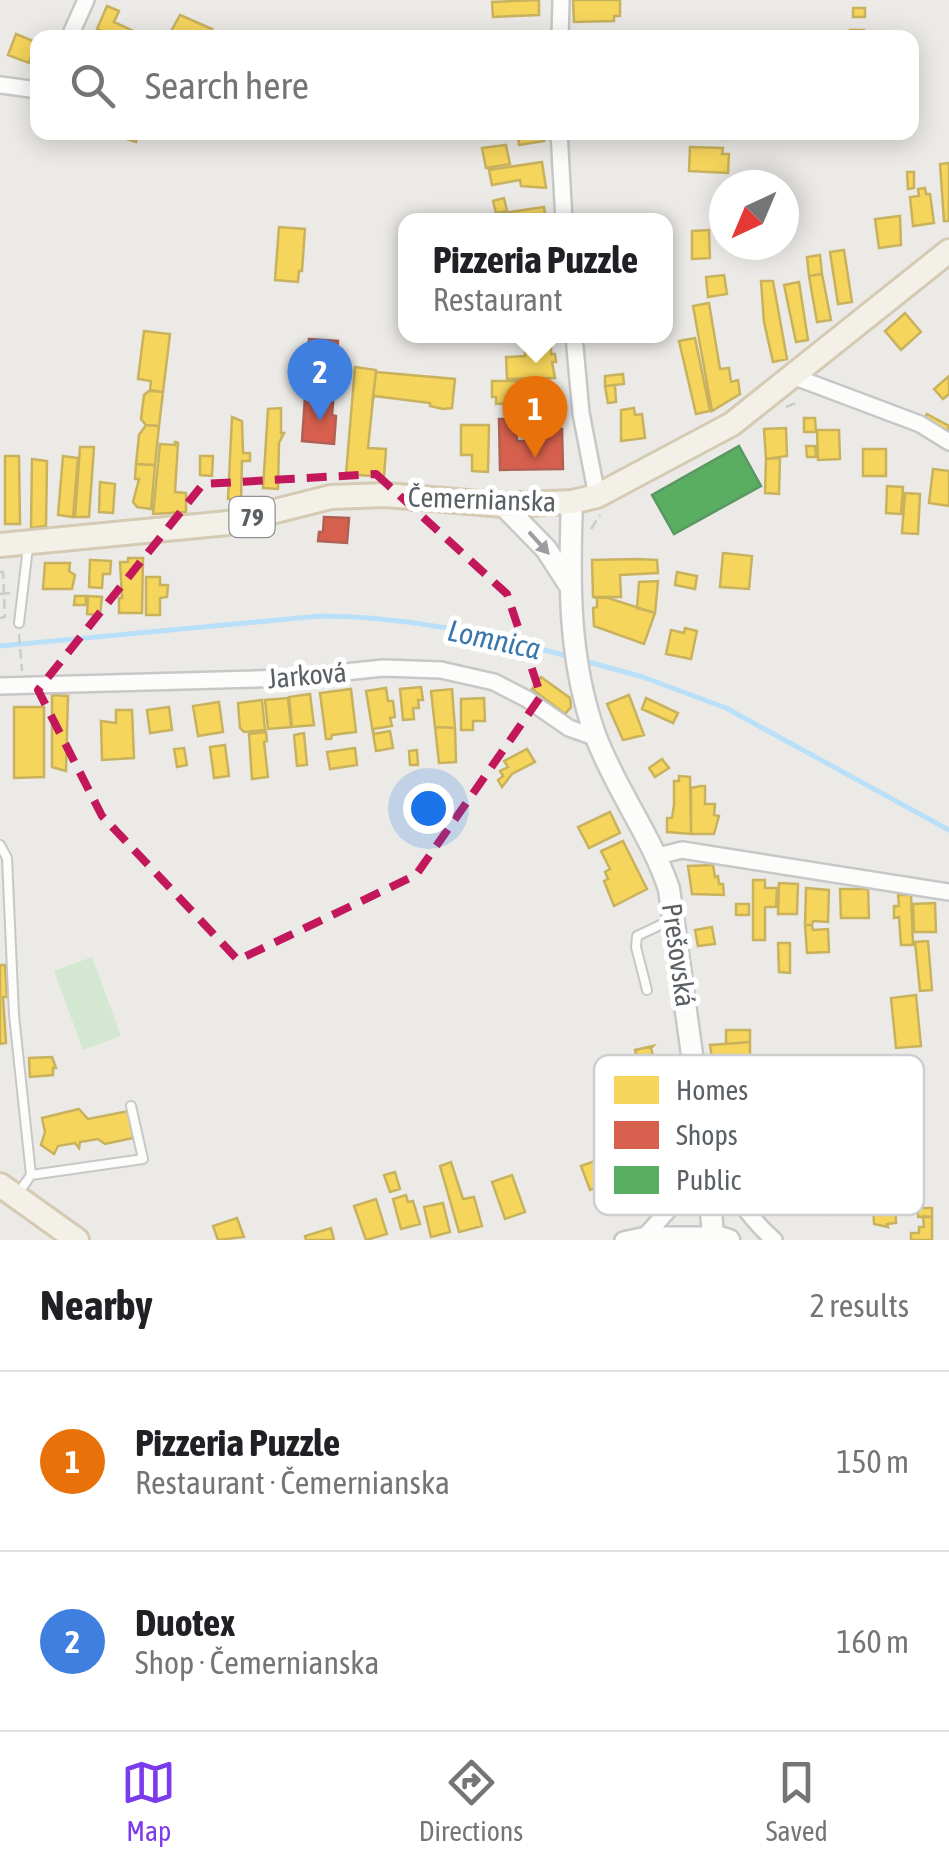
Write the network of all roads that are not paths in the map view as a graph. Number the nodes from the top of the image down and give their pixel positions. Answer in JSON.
{"nodes":[{"id":1,"x":86,"y":0,"type":"edge"},
{"id":2,"x":561,"y":0,"type":"edge"},
{"id":3,"x":73,"y":30,"type":"edge"},
{"id":4,"x":560,"y":30,"type":"edge"},
{"id":5,"x":0,"y":85,"type":"edge"},
{"id":6,"x":30,"y":89,"type":"edge"},
{"id":7,"x":559,"y":140,"type":"edge"},
{"id":8,"x":564,"y":213,"type":"edge"},
{"id":9,"x":949,"y":251,"type":"edge"},
{"id":10,"x":575,"y":343,"type":"edge"},
{"id":11,"x":795,"y":377,"type":"junction"},
{"id":12,"x":949,"y":442,"type":"edge"},
{"id":13,"x":572,"y":502,"type":"junction"},
{"id":14,"x":602,"y":502,"type":"junction"},
{"id":15,"x":503,"y":506,"type":"junction"},
{"id":16,"x":28,"y":542,"type":"junction"},
{"id":17,"x":0,"y":545,"type":"edge"},
{"id":18,"x":568,"y":585,"type":"junction"},
{"id":19,"x":19,"y":623,"type":"road end"},
{"id":20,"x":0,"y":686,"type":"edge"},
{"id":21,"x":597,"y":738,"type":"junction"},
{"id":22,"x":0,"y":845,"type":"edge"},
{"id":23,"x":658,"y":856,"type":"junction"},
{"id":24,"x":949,"y":892,"type":"edge"},
{"id":25,"x":676,"y":919,"type":"junction"},
{"id":26,"x":648,"y":990,"type":"dead end"},
{"id":27,"x":693,"y":1055,"type":"edge"},
{"id":28,"x":132,"y":1106,"type":"dead end"},
{"id":29,"x":31,"y":1175,"type":"junction"},
{"id":30,"x":8,"y":1191,"type":"edge"},
{"id":31,"x":665,"y":1215,"type":"edge"},
{"id":32,"x":748,"y":1215,"type":"edge"},
{"id":33,"x":646,"y":1235,"type":"junction"},
{"id":34,"x":721,"y":1238,"type":"edge"},
{"id":35,"x":77,"y":1240,"type":"edge"},
{"id":36,"x":623,"y":1240,"type":"edge"},
{"id":37,"x":774,"y":1240,"type":"edge"}],
"edges":[{"from":1,"to":3,"type":"street"},
{"from":2,"to":4,"type":"street"},
{"from":5,"to":6,"type":"street"},
{"from":7,"to":8,"type":"street"},
{"from":9,"to":11,"type":"main road","name":"Čemernianska","number":"79"},
{"from":10,"to":14,"type":"street"},
{"from":11,"to":12,"type":"street"},
{"from":11,"to":14,"type":"main road","name":"Čemernianska","number":"79"},
{"from":13,"to":14,"type":"main road","name":"Čemernianska","number":"79"},
{"from":13,"to":15,"type":"main road","name":"Čemernianska","number":"79"},
{"from":13,"to":18,"type":"main road","name":"Prešovská"},
{"from":15,"to":16,"type":"main road","name":"Čemernianska","number":"79"},
{"from":15,"to":18,"type":"main road","one_way":true},
{"from":16,"to":17,"type":"main road","name":"Čemernianska","number":"79"},
{"from":16,"to":19,"type":"lane"},
{"from":18,"to":21,"type":"main road","name":"Prešovská"},
{"from":20,"to":21,"type":"street","name":"Jarková"},
{"from":21,"to":23,"type":"main road","name":"Prešovská"},
{"from":22,"to":29,"type":"lane"},
{"from":23,"to":24,"type":"street"},
{"from":23,"to":25,"type":"main road","name":"Prešovská"},
{"from":25,"to":26,"type":"lane"},
{"from":25,"to":27,"type":"main road","name":"Prešovská"},
{"from":28,"to":29,"type":"lane"},
{"from":29,"to":30,"type":"lane"},
{"from":30,"to":35,"type":"main road"},
{"from":31,"to":33,"type":"street"},
{"from":32,"to":37,"type":"street"},
{"from":33,"to":34,"type":"street"},
{"from":33,"to":36,"type":"street"}]}
